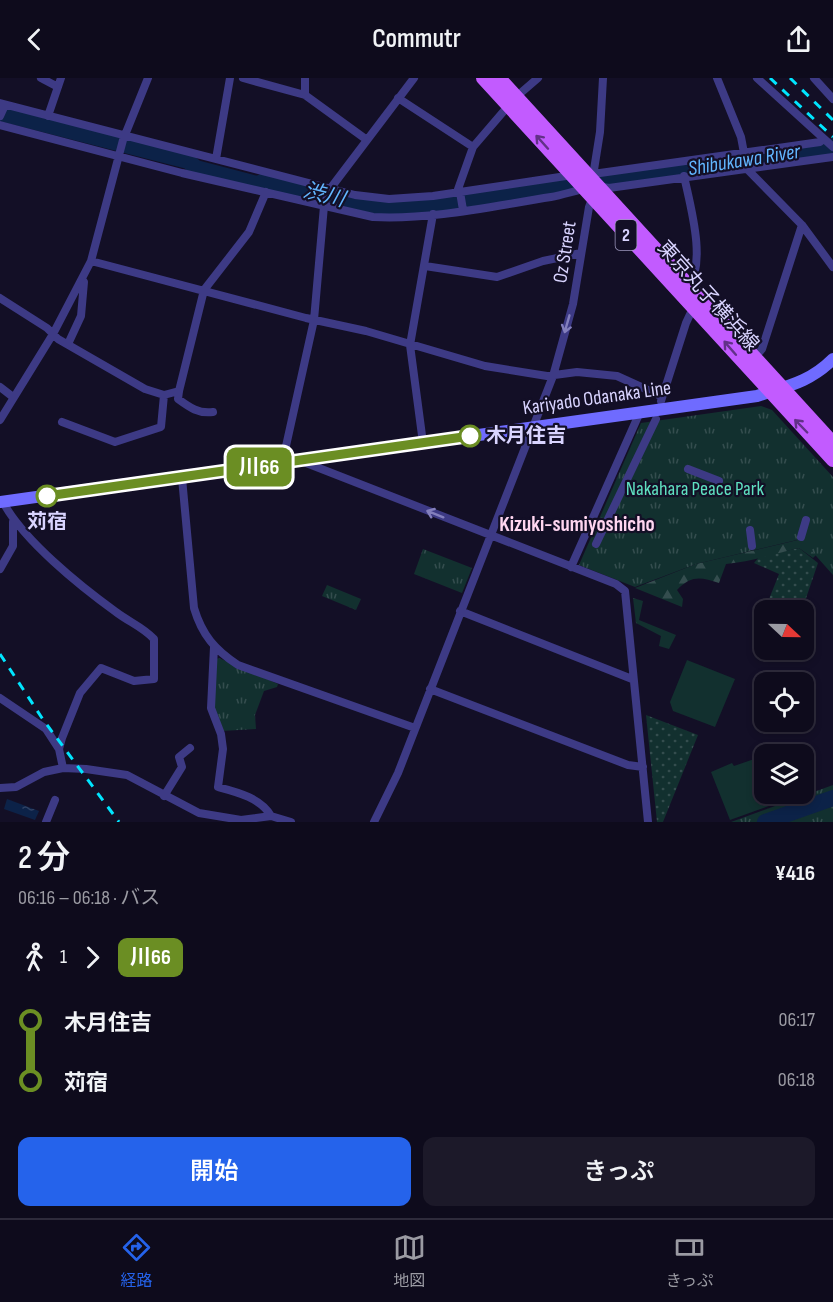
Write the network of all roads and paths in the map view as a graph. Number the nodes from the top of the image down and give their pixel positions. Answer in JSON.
{"nodes":[{"id":1,"x":40,"y":78,"type":"edge"},
{"id":2,"x":148,"y":78,"type":"edge"},
{"id":3,"x":230,"y":78,"type":"edge"},
{"id":4,"x":243,"y":78,"type":"edge"},
{"id":5,"x":305,"y":78,"type":"edge"},
{"id":6,"x":414,"y":78,"type":"edge"},
{"id":7,"x":538,"y":78,"type":"edge"},
{"id":8,"x":603,"y":78,"type":"edge"},
{"id":9,"x":717,"y":78,"type":"edge"},
{"id":10,"x":757,"y":78,"type":"edge"},
{"id":11,"x":814,"y":78,"type":"edge"},
{"id":12,"x":490,"y":79,"type":"edge"},
{"id":13,"x":60,"y":82,"type":"edge"},
{"id":14,"x":305,"y":95,"type":"junction"},
{"id":15,"x":398,"y":99,"type":"junction"},
{"id":16,"x":833,"y":99,"type":"edge"},
{"id":17,"x":512,"y":102,"type":"junction"},
{"id":18,"x":2,"y":108,"type":"edge"},
{"id":19,"x":48,"y":116,"type":"junction"},
{"id":20,"x":0,"y":125,"type":"edge"},
{"id":21,"x":124,"y":137,"type":"junction"},
{"id":22,"x":824,"y":139,"type":"junction"},
{"id":23,"x":367,"y":140,"type":"junction"},
{"id":24,"x":473,"y":147,"type":"junction"},
{"id":25,"x":833,"y":147,"type":"edge"},
{"id":26,"x":745,"y":152,"type":"junction"},
{"id":27,"x":119,"y":154,"type":"junction"},
{"id":28,"x":833,"y":157,"type":"edge"},
{"id":29,"x":216,"y":159,"type":"junction"},
{"id":30,"x":747,"y":169,"type":"junction"},
{"id":31,"x":571,"y":175,"type":"junction"},
{"id":32,"x":684,"y":176,"type":"junction"},
{"id":33,"x":590,"y":184,"type":"junction"},
{"id":34,"x":330,"y":189,"type":"junction"},
{"id":35,"x":266,"y":192,"type":"junction"},
{"id":36,"x":458,"y":192,"type":"junction"},
{"id":37,"x":324,"y":206,"type":"junction"},
{"id":38,"x":463,"y":210,"type":"junction"},
{"id":39,"x":433,"y":214,"type":"junction"},
{"id":40,"x":802,"y":225,"type":"junction"},
{"id":41,"x":582,"y":253,"type":"junction"},
{"id":42,"x":91,"y":261,"type":"junction"},
{"id":43,"x":425,"y":266,"type":"junction"},
{"id":44,"x":833,"y":267,"type":"edge"},
{"id":45,"x":81,"y":279,"type":"junction"},
{"id":46,"x":204,"y":290,"type":"junction"},
{"id":47,"x":685,"y":291,"type":"junction"},
{"id":48,"x":0,"y":298,"type":"edge"},
{"id":49,"x":693,"y":308,"type":"junction"},
{"id":50,"x":314,"y":320,"type":"junction"},
{"id":51,"x":53,"y":334,"type":"junction"},
{"id":52,"x":68,"y":344,"type":"junction"},
{"id":53,"x":410,"y":345,"type":"junction"},
{"id":54,"x":833,"y":359,"type":"edge"},
{"id":55,"x":751,"y":362,"type":"junction"},
{"id":56,"x":553,"y":376,"type":"junction"},
{"id":57,"x":0,"y":387,"type":"edge"},
{"id":58,"x":782,"y":388,"type":"junction"},
{"id":59,"x":179,"y":391,"type":"junction"},
{"id":60,"x":768,"y":392,"type":"junction"},
{"id":61,"x":164,"y":395,"type":"junction"},
{"id":62,"x":13,"y":397,"type":"junction"},
{"id":63,"x":659,"y":408,"type":"junction"},
{"id":64,"x":640,"y":411,"type":"junction"},
{"id":65,"x":213,"y":412,"type":"dead end"},
{"id":66,"x":0,"y":420,"type":"edge"},
{"id":67,"x":62,"y":422,"type":"dead end"},
{"id":68,"x":531,"y":427,"type":"junction"},
{"id":69,"x":423,"y":443,"type":"junction"},
{"id":70,"x":833,"y":443,"type":"edge"},
{"id":71,"x":299,"y":460,"type":"junction"},
{"id":72,"x":833,"y":460,"type":"edge"},
{"id":73,"x":282,"y":464,"type":"junction"},
{"id":74,"x":688,"y":469,"type":"dead end"},
{"id":75,"x":182,"y":478,"type":"junction"},
{"id":76,"x":719,"y":481,"type":"dead end"},
{"id":77,"x":1,"y":502,"type":"edge"},
{"id":78,"x":806,"y":520,"type":"dead end"},
{"id":79,"x":13,"y":522,"type":"junction"},
{"id":80,"x":750,"y":530,"type":"dead end"},
{"id":81,"x":490,"y":536,"type":"junction"},
{"id":82,"x":801,"y":537,"type":"dead end"},
{"id":83,"x":596,"y":544,"type":"dead end"},
{"id":84,"x":752,"y":546,"type":"dead end"},
{"id":85,"x":571,"y":567,"type":"junction"},
{"id":86,"x":0,"y":569,"type":"edge"},
{"id":87,"x":460,"y":611,"type":"junction"},
{"id":88,"x":214,"y":647,"type":"junction"},
{"id":89,"x":632,"y":679,"type":"junction"},
{"id":90,"x":430,"y":689,"type":"junction"},
{"id":91,"x":0,"y":698,"type":"edge"},
{"id":92,"x":415,"y":728,"type":"junction"},
{"id":93,"x":190,"y":748,"type":"dead end"},
{"id":94,"x":59,"y":749,"type":"junction"},
{"id":95,"x":63,"y":768,"type":"junction"},
{"id":96,"x":643,"y":768,"type":"junction"},
{"id":97,"x":0,"y":788,"type":"edge"},
{"id":98,"x":164,"y":796,"type":"junction"},
{"id":99,"x":56,"y":800,"type":"dead end"},
{"id":100,"x":271,"y":816,"type":"junction"},
{"id":101,"x":46,"y":822,"type":"edge"},
{"id":102,"x":291,"y":822,"type":"edge"},
{"id":103,"x":374,"y":822,"type":"edge"},
{"id":104,"x":648,"y":822,"type":"edge"}],
"edges":[{"from":1,"to":13,"type":"street"},
{"from":2,"to":21,"type":"street"},
{"from":3,"to":29,"type":"street"},
{"from":4,"to":14,"type":"street"},
{"from":5,"to":14,"type":"street"},
{"from":6,"to":15,"type":"street"},
{"from":7,"to":17,"type":"street"},
{"from":8,"to":33,"type":"street","name":"Oz Street"},
{"from":9,"to":26,"type":"street"},
{"from":10,"to":22,"type":"street"},
{"from":11,"to":16,"type":"street"},
{"from":12,"to":17,"type":"main road","name":"東京丸子横浜線","number":"2"},
{"from":13,"to":19,"type":"street"},
{"from":14,"to":23,"type":"street"},
{"from":15,"to":23,"type":"street"},
{"from":15,"to":24,"type":"street"},
{"from":17,"to":24,"type":"street"},
{"from":31,"to":17,"type":"main road","name":"東京丸子横浜線","number":"2","one_way":true},
{"from":17,"to":33,"type":"main road","name":"東京丸子横浜線","number":"2"},
{"from":18,"to":19,"type":"street"},
{"from":19,"to":21,"type":"street"},
{"from":20,"to":27,"type":"street"},
{"from":21,"to":27,"type":"street"},
{"from":21,"to":29,"type":"street"},
{"from":22,"to":25,"type":"street"},
{"from":22,"to":26,"type":"street"},
{"from":23,"to":34,"type":"street"},
{"from":24,"to":36,"type":"street"},
{"from":26,"to":30,"type":"street"},
{"from":26,"to":33,"type":"street"},
{"from":27,"to":35,"type":"street"},
{"from":27,"to":42,"type":"street"},
{"from":28,"to":30,"type":"street"},
{"from":29,"to":34,"type":"street"},
{"from":30,"to":32,"type":"street"},
{"from":30,"to":40,"type":"street"},
{"from":31,"to":33,"type":"main road","name":"東京丸子横浜線","number":"2"},
{"from":31,"to":36,"type":"street"},
{"from":32,"to":33,"type":"street"},
{"from":32,"to":47,"type":"street"},
{"from":33,"to":38,"type":"street"},
{"from":33,"to":41,"type":"street","name":"Oz Street"},
{"from":33,"to":47,"type":"main road","name":"東京丸子横浜線","number":"2"},
{"from":34,"to":36,"type":"street"},
{"from":34,"to":37,"type":"street"},
{"from":35,"to":37,"type":"street"},
{"from":35,"to":46,"type":"street"},
{"from":36,"to":38,"type":"street"},
{"from":37,"to":39,"type":"street"},
{"from":37,"to":50,"type":"street"},
{"from":38,"to":39,"type":"street"},
{"from":39,"to":43,"type":"street"},
{"from":40,"to":44,"type":"street"},
{"from":40,"to":55,"type":"street"},
{"from":41,"to":43,"type":"street"},
{"from":41,"to":56,"type":"street","name":"Oz Street","one_way":true},
{"from":42,"to":45,"type":"street"},
{"from":42,"to":46,"type":"street"},
{"from":43,"to":53,"type":"street"},
{"from":45,"to":51,"type":"street"},
{"from":45,"to":52,"type":"street"},
{"from":46,"to":50,"type":"street"},
{"from":46,"to":59,"type":"street"},
{"from":47,"to":49,"type":"main road","name":"東京丸子横浜線","number":"2"},
{"from":47,"to":55,"type":"main road","name":"東京丸子横浜線","number":"2"},
{"from":48,"to":51,"type":"street"},
{"from":55,"to":49,"type":"main road","name":"東京丸子横浜線","number":"2","one_way":true},
{"from":49,"to":63,"type":"street"},
{"from":50,"to":53,"type":"street"},
{"from":50,"to":73,"type":"street"},
{"from":51,"to":52,"type":"street"},
{"from":51,"to":62,"type":"street"},
{"from":52,"to":61,"type":"street"},
{"from":53,"to":56,"type":"street"},
{"from":53,"to":69,"type":"street"},
{"from":54,"to":58,"type":"street","name":"Kariyado Odanaka Line"},
{"from":55,"to":58,"type":"main road","name":"東京丸子横浜線","number":"2"},
{"from":55,"to":60,"type":"main road","name":"東京丸子横浜線","number":"2"},
{"from":56,"to":63,"type":"street"},
{"from":56,"to":68,"type":"street","name":"Oz Street"},
{"from":57,"to":62,"type":"street"},
{"from":58,"to":60,"type":"street","name":"Kariyado Odanaka Line"},
{"from":58,"to":70,"type":"main road","number":"2"},
{"from":59,"to":61,"type":"street"},
{"from":59,"to":65,"type":"street"},
{"from":60,"to":63,"type":"street","name":"Kariyado Odanaka Line"},
{"from":72,"to":60,"type":"main road","name":"東京丸子横浜線","number":"2","one_way":true},
{"from":61,"to":67,"type":"street"},
{"from":62,"to":66,"type":"street"},
{"from":63,"to":64,"type":"street","name":"Kariyado Odanaka Line"},
{"from":63,"to":83,"type":"street"},
{"from":64,"to":68,"type":"street","name":"Kariyado Odanaka Line"},
{"from":64,"to":85,"type":"street"},
{"from":68,"to":69,"type":"street","name":"Kariyado Odanaka Line"},
{"from":68,"to":81,"type":"street","name":"Oz Street"},
{"from":69,"to":71,"type":"street","name":"Kariyado Odanaka Line"},
{"from":71,"to":73,"type":"street","name":"Kariyado Odanaka Line"},
{"from":81,"to":71,"type":"street","one_way":true},
{"from":73,"to":75,"type":"street","name":"Kariyado Odanaka Line"},
{"from":74,"to":76,"type":"street"},
{"from":75,"to":77,"type":"street","name":"Kariyado Odanaka Line"},
{"from":75,"to":88,"type":"street"},
{"from":77,"to":79,"type":"street"},
{"from":78,"to":82,"type":"street"},
{"from":79,"to":86,"type":"street"},
{"from":79,"to":94,"type":"street"},
{"from":80,"to":84,"type":"street"},
{"from":81,"to":85,"type":"street"},
{"from":81,"to":87,"type":"street","name":"Oz Street"},
{"from":85,"to":89,"type":"street"},
{"from":87,"to":89,"type":"street"},
{"from":87,"to":90,"type":"street","name":"Oz Street"},
{"from":88,"to":92,"type":"street"},
{"from":88,"to":100,"type":"street"},
{"from":89,"to":96,"type":"street"},
{"from":90,"to":92,"type":"street","name":"Oz Street"},
{"from":90,"to":96,"type":"street"},
{"from":91,"to":94,"type":"street"},
{"from":92,"to":103,"type":"street","name":"Oz Street"},
{"from":93,"to":98,"type":"street"},
{"from":94,"to":95,"type":"street"},
{"from":95,"to":97,"type":"street"},
{"from":95,"to":98,"type":"street"},
{"from":96,"to":104,"type":"street"},
{"from":98,"to":100,"type":"street"},
{"from":99,"to":101,"type":"street"},
{"from":100,"to":102,"type":"street"}]}
